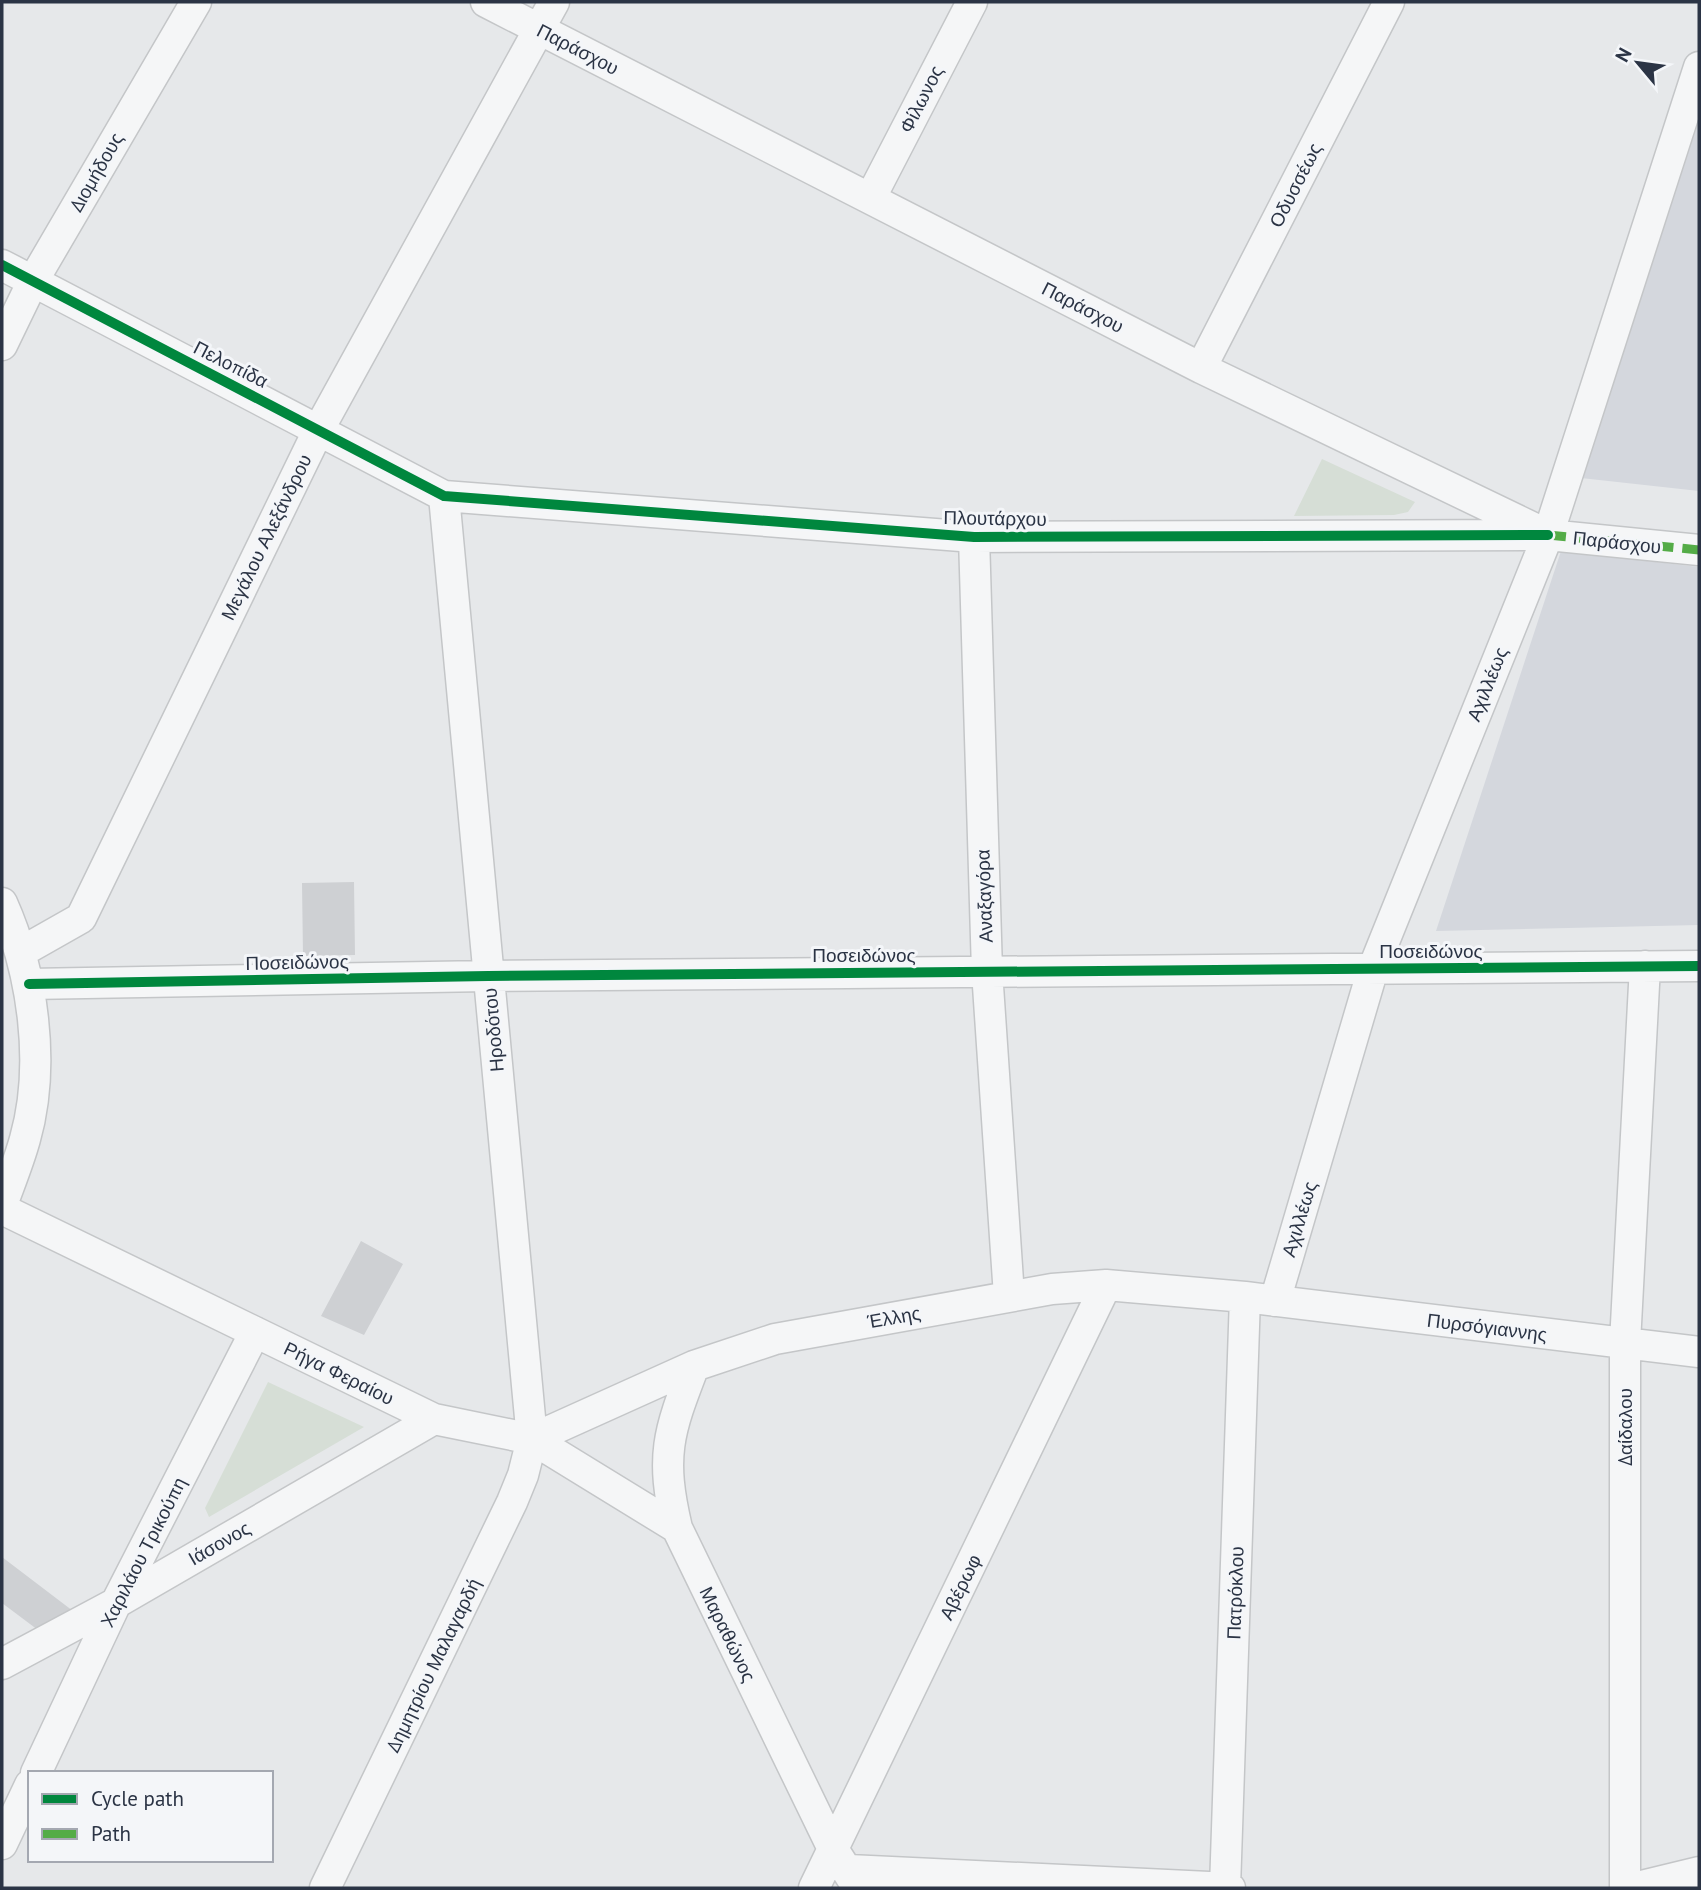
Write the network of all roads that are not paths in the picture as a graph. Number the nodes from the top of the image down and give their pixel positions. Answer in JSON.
{"nodes":[{"id":1,"x":196,"y":2,"type":"edge"},
{"id":2,"x":486,"y":2,"type":"edge"},
{"id":3,"x":554,"y":2,"type":"edge"},
{"id":4,"x":972,"y":2,"type":"edge"},
{"id":5,"x":1388,"y":2,"type":"edge"},
{"id":6,"x":540,"y":30,"type":"junction"},
{"id":7,"x":1699,"y":67,"type":"edge"},
{"id":8,"x":871,"y":197,"type":"junction"},
{"id":9,"x":2,"y":265,"type":"edge"},
{"id":10,"x":33,"y":281,"type":"junction"},
{"id":11,"x":2,"y":345,"type":"edge"},
{"id":12,"x":1200,"y":368,"type":"junction"},
{"id":13,"x":319,"y":429,"type":"junction"},
{"id":14,"x":444,"y":496,"type":"junction"},
{"id":15,"x":1548,"y":535,"type":"junction"},
{"id":16,"x":974,"y":537,"type":"junction"},
{"id":17,"x":1699,"y":550,"type":"edge"},
{"id":18,"x":2,"y":903,"type":"edge"},
{"id":19,"x":21,"y":952,"type":"junction"},
{"id":20,"x":1645,"y":966,"type":"junction"},
{"id":21,"x":1699,"y":966,"type":"edge"},
{"id":22,"x":1373,"y":969,"type":"junction"},
{"id":23,"x":986,"y":971,"type":"junction"},
{"id":24,"x":488,"y":976,"type":"junction"},
{"id":25,"x":29,"y":984,"type":"junction"},
{"id":26,"x":2,"y":1207,"type":"edge"},
{"id":27,"x":1106,"y":1285,"type":"junction"},
{"id":28,"x":1009,"y":1296,"type":"junction"},
{"id":29,"x":1245,"y":1297,"type":"junction"},
{"id":30,"x":1275,"y":1301,"type":"junction"},
{"id":31,"x":255,"y":1332,"type":"junction"},
{"id":32,"x":1625,"y":1343,"type":"junction"},
{"id":33,"x":1699,"y":1352,"type":"edge"},
{"id":34,"x":694,"y":1366,"type":"junction"},
{"id":35,"x":434,"y":1419,"type":"junction"},
{"id":36,"x":532,"y":1439,"type":"junction"},
{"id":37,"x":677,"y":1528,"type":"junction"},
{"id":38,"x":116,"y":1603,"type":"junction"},
{"id":39,"x":2,"y":1664,"type":"edge"},
{"id":40,"x":37,"y":1771,"type":"edge"},
{"id":41,"x":28,"y":1789,"type":"edge"},
{"id":42,"x":2,"y":1844,"type":"edge"},
{"id":43,"x":847,"y":1869,"type":"edge"},
{"id":44,"x":1699,"y":1872,"type":"edge"},
{"id":45,"x":325,"y":1888,"type":"edge"},
{"id":46,"x":814,"y":1888,"type":"edge"},
{"id":47,"x":1226,"y":1888,"type":"edge"},
{"id":48,"x":1625,"y":1888,"type":"edge"},
{"id":49,"x":1633,"y":1888,"type":"edge"}],
"edges":[{"from":1,"to":10,"type":"street","name":"Διομήδους"},
{"from":2,"to":6,"type":"street","name":"Παράσχου"},
{"from":3,"to":6,"type":"street","name":"Μεγάλου Αλεξάνδρου"},
{"from":4,"to":8,"type":"street","name":"Φίλωνος"},
{"from":5,"to":12,"type":"street","name":"Οδυσσέως"},
{"from":6,"to":8,"type":"street","name":"Παράσχου"},
{"from":6,"to":13,"type":"street","name":"Μεγάλου Αλεξάνδρου"},
{"from":7,"to":15,"type":"street","name":"Αχιλλέως"},
{"from":8,"to":12,"type":"street","name":"Παράσχου"},
{"from":9,"to":10,"type":"street","name":"Πελοπίδα"},
{"from":10,"to":11,"type":"street","name":"Διομήδους"},
{"from":10,"to":13,"type":"street","name":"Πελοπίδα"},
{"from":12,"to":15,"type":"street","name":"Παράσχου"},
{"from":13,"to":14,"type":"street","name":"Πελοπίδα"},
{"from":13,"to":19,"type":"street","name":"Μεγάλου Αλεξάνδρου"},
{"from":14,"to":16,"type":"street","name":"Πλουτάρχου"},
{"from":14,"to":24,"type":"street","name":"Ηροδότου"},
{"from":15,"to":16,"type":"street","name":"Πλουτάρχου"},
{"from":15,"to":17,"type":"street","name":"Παράσχου"},
{"from":15,"to":22,"type":"street","name":"Αχιλλέως"},
{"from":16,"to":23,"type":"street","name":"Αναξαγόρα"},
{"from":18,"to":19,"type":"street"},
{"from":19,"to":25,"type":"street"},
{"from":20,"to":21,"type":"street","name":"Ποσειδώνος"},
{"from":20,"to":22,"type":"street","name":"Ποσειδώνος"},
{"from":20,"to":32,"type":"street","name":"Δαίδαλου"},
{"from":22,"to":23,"type":"street","name":"Ποσειδώνος"},
{"from":22,"to":30,"type":"street","name":"Αχιλλέως"},
{"from":23,"to":24,"type":"street","name":"Ποσειδώνος"},
{"from":23,"to":28,"type":"street","name":"Αναξαγόρα"},
{"from":24,"to":25,"type":"street","name":"Ποσειδώνος"},
{"from":24,"to":36,"type":"street","name":"Ηροδότου"},
{"from":25,"to":26,"type":"street"},
{"from":26,"to":31,"type":"street","name":"Ρήγα Φεραίου"},
{"from":27,"to":28,"type":"street","name":"Έλλης"},
{"from":27,"to":29,"type":"street","name":"Έλλης"},
{"from":27,"to":43,"type":"street","name":"Αβέρωφ"},
{"from":28,"to":34,"type":"street","name":"Έλλης"},
{"from":29,"to":30,"type":"street","name":"Έλλης"},
{"from":29,"to":47,"type":"street","name":"Πατρόκλου"},
{"from":30,"to":32,"type":"street","name":"Πυρσόγιαννης"},
{"from":31,"to":35,"type":"street","name":"Ρήγα Φεραίου"},
{"from":31,"to":38,"type":"street","name":"Χαριλάου Τρικούπη"},
{"from":32,"to":33,"type":"street","name":"Πυρσόγιαννης"},
{"from":32,"to":48,"type":"street","name":"Δαίδαλου"},
{"from":34,"to":36,"type":"street","name":"Έλλης"},
{"from":34,"to":37,"type":"street","name":"Μαραθώνος"},
{"from":35,"to":36,"type":"street","name":"Ρήγα Φεραίου"},
{"from":35,"to":38,"type":"street","name":"Ιάσονος"},
{"from":36,"to":37,"type":"street","name":"Ρήγα Φεραίου"},
{"from":36,"to":45,"type":"street","name":"Δημητρίου Μαλαγαρδή"},
{"from":37,"to":43,"type":"street","name":"Μαραθώνος"},
{"from":38,"to":39,"type":"street","name":"Ιάσονος"},
{"from":38,"to":40,"type":"street","name":"Χαριλάου Τρικούπη"},
{"from":41,"to":42,"type":"street"},
{"from":43,"to":46,"type":"street","name":"Αβέρωφ"},
{"from":43,"to":47,"type":"street"},
{"from":44,"to":49,"type":"street"}]}
